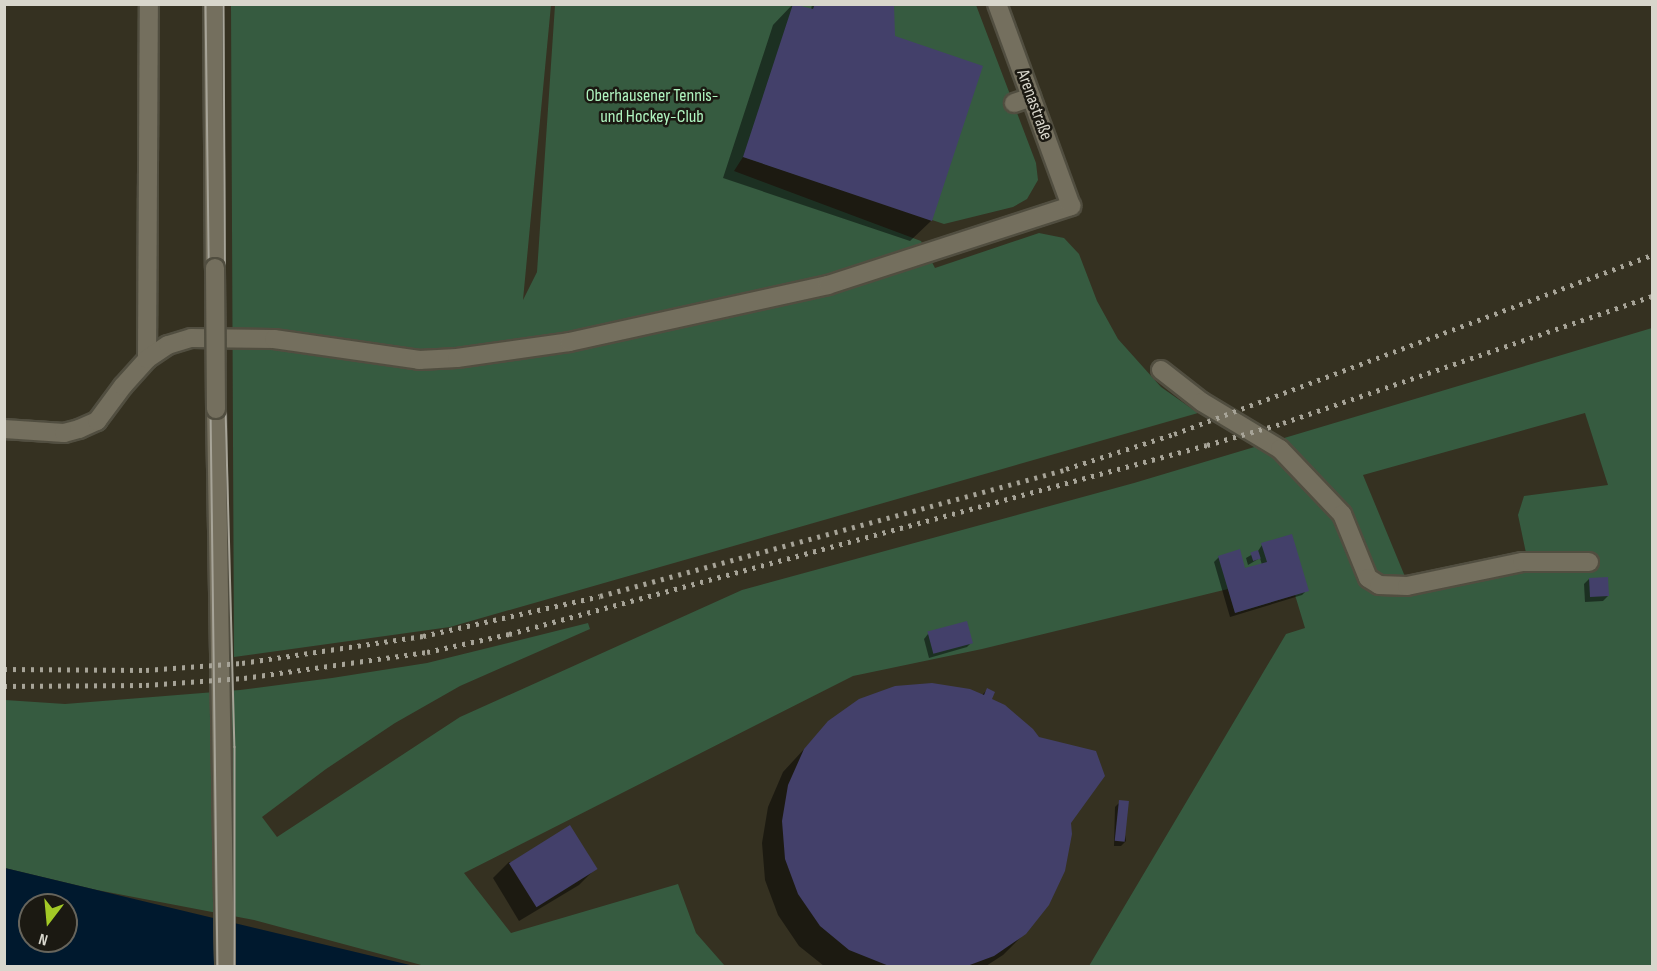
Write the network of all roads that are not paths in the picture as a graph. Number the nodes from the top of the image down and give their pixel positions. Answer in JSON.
{"nodes":[{"id":1,"x":149,"y":4,"type":"edge"},
{"id":2,"x":213,"y":4,"type":"edge"},
{"id":3,"x":997,"y":4,"type":"edge"},
{"id":4,"x":1031,"y":97,"type":"junction"},
{"id":5,"x":1014,"y":103,"type":"dead end"},
{"id":6,"x":147,"y":359,"type":"junction"},
{"id":7,"x":1161,"y":370,"type":"dead end"},
{"id":8,"x":4,"y":429,"type":"edge"},
{"id":9,"x":1588,"y":562,"type":"dead end"},
{"id":10,"x":225,"y":966,"type":"edge"}],
"edges":[{"from":1,"to":6,"type":"street"},
{"from":2,"to":10,"type":"street","bridge":true},
{"from":3,"to":4,"type":"street","name":"Arenastraße"},
{"from":4,"to":5,"type":"street"},
{"from":4,"to":6,"type":"street","name":"Arenastraße"},
{"from":6,"to":8,"type":"street"},
{"from":7,"to":9,"type":"street"}]}
